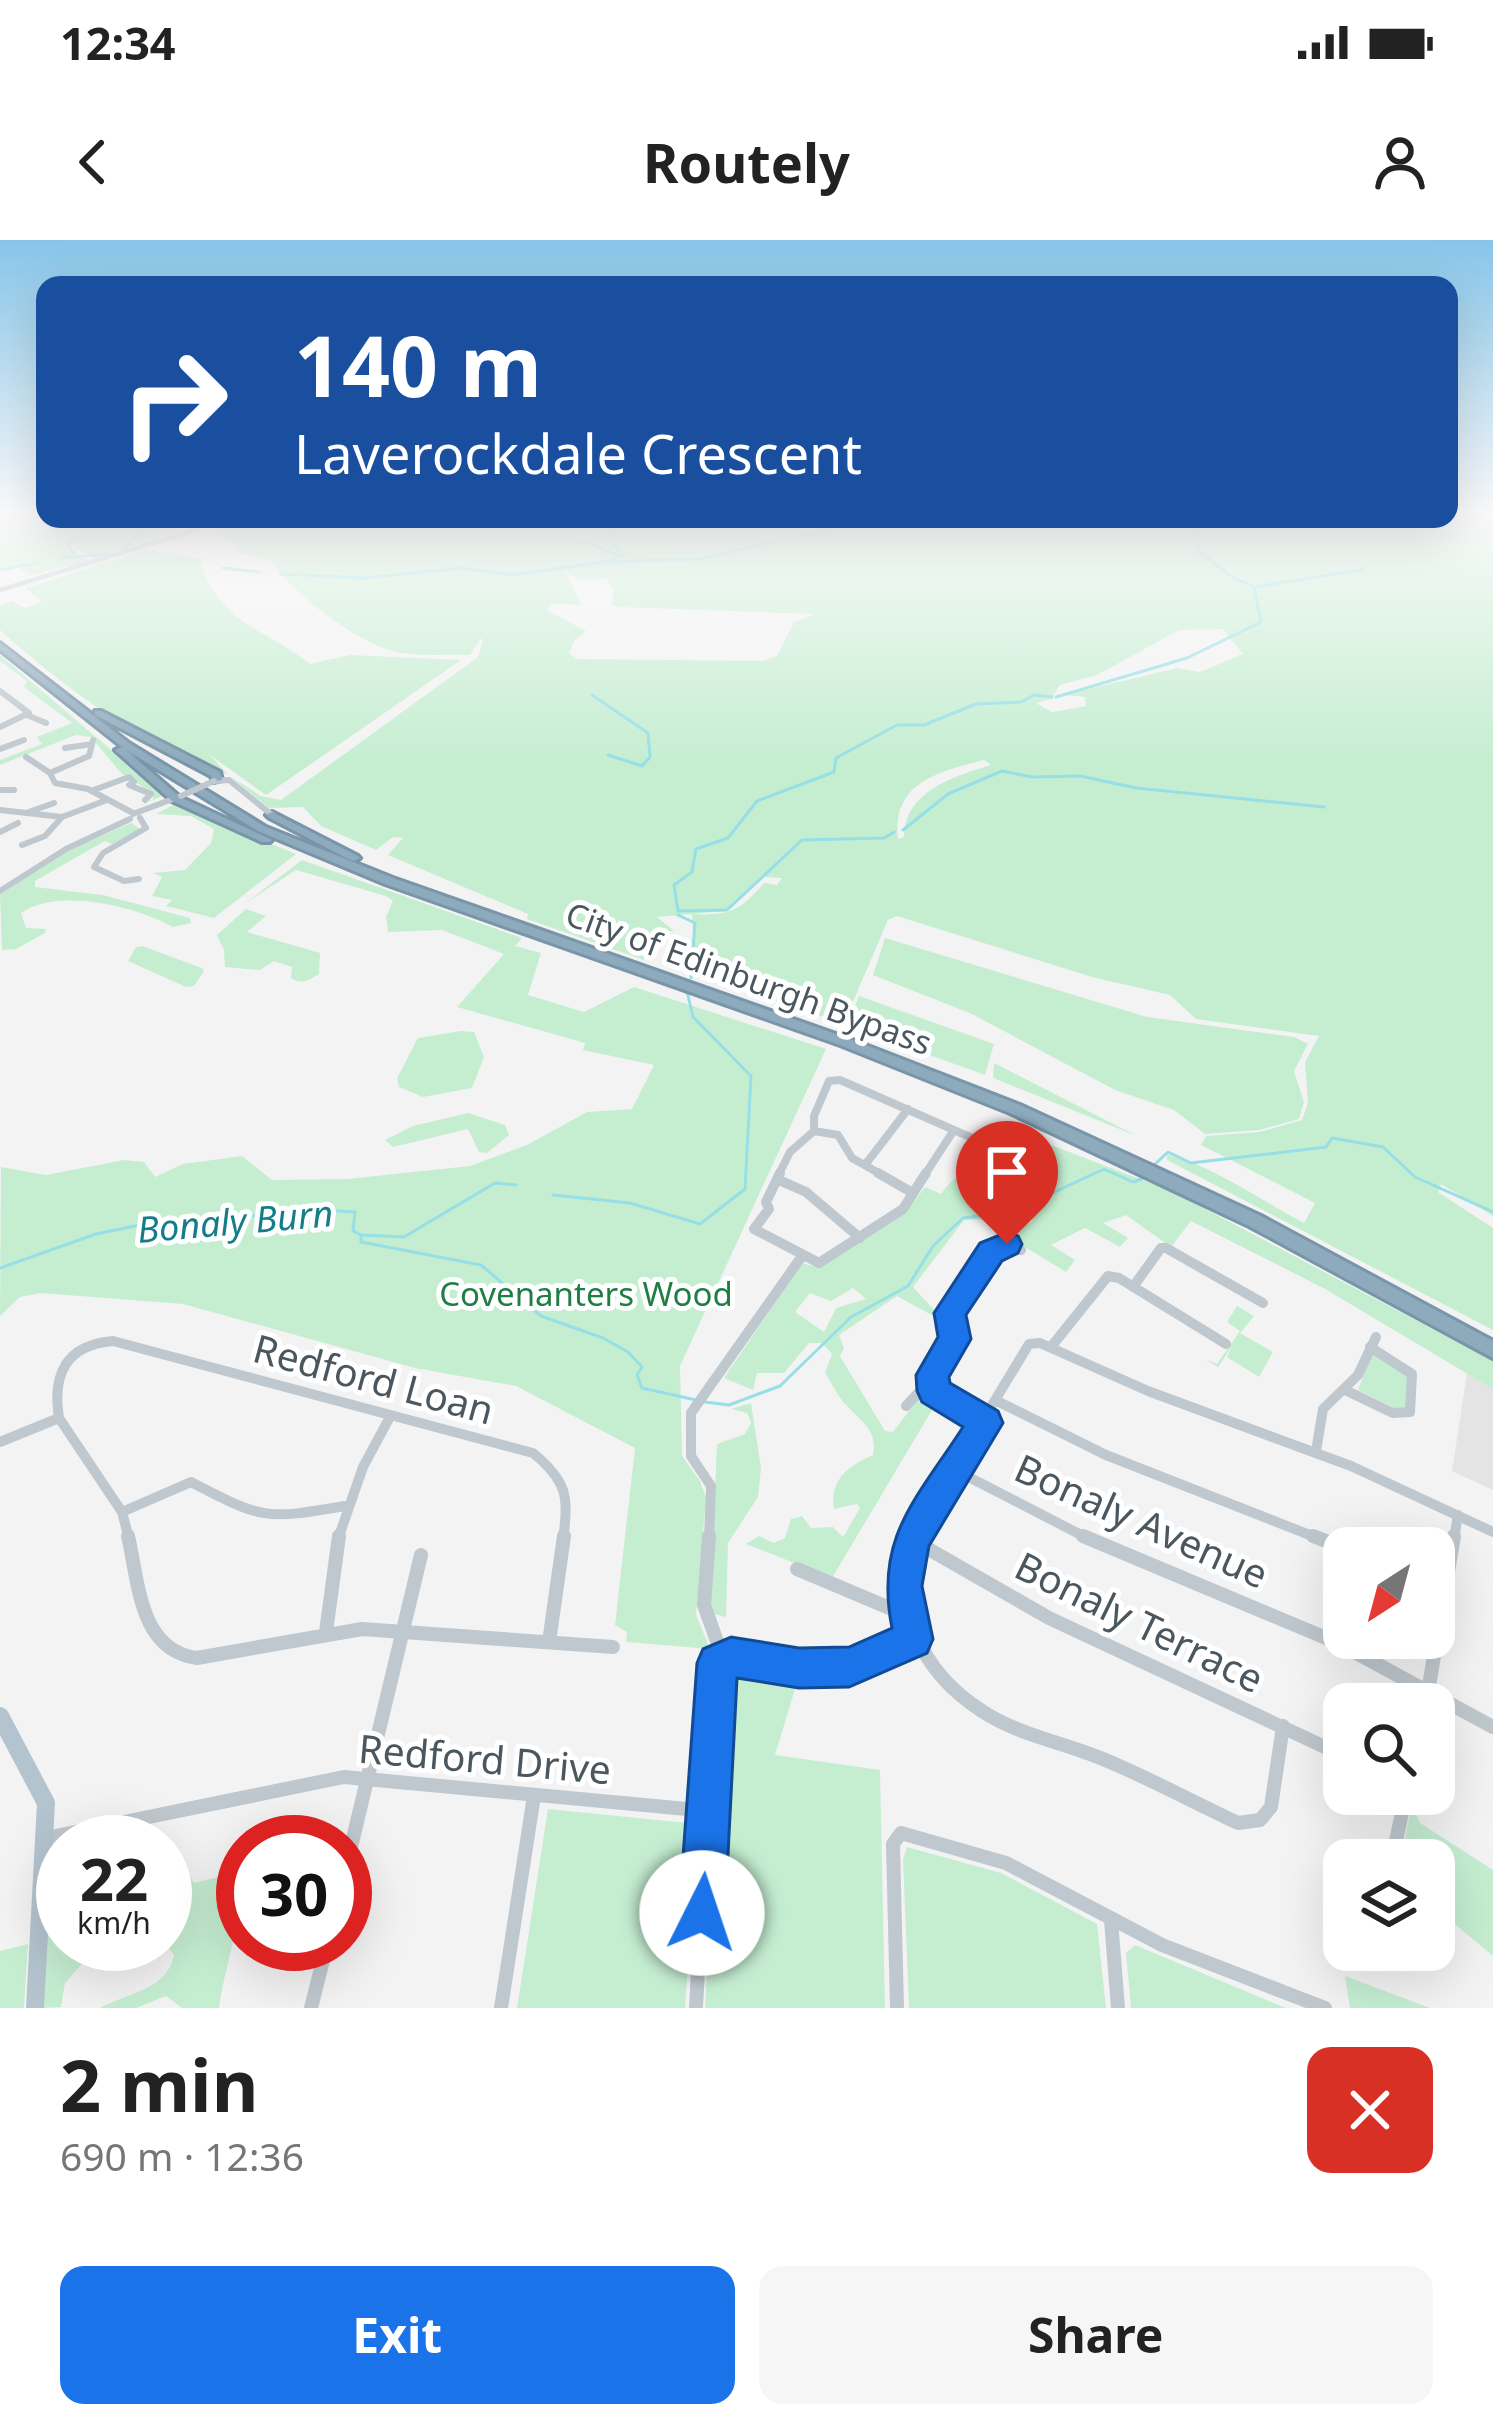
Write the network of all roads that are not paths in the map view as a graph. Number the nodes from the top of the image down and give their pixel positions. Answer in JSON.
{"nodes":[{"id":1,"x":0,"y":642,"type":"edge"},
{"id":2,"x":1,"y":690,"type":"edge"},
{"id":3,"x":69,"y":699,"type":"junction"},
{"id":4,"x":27,"y":715,"type":"junction"},
{"id":5,"x":46,"y":721,"type":"dead end"},
{"id":6,"x":0,"y":727,"type":"edge"},
{"id":7,"x":19,"y":741,"type":"dead end"},
{"id":8,"x":65,"y":748,"type":"dead end"},
{"id":9,"x":0,"y":749,"type":"edge"},
{"id":10,"x":16,"y":766,"type":"dead end"},
{"id":11,"x":116,"y":768,"type":"dead end"},
{"id":12,"x":50,"y":773,"type":"junction"},
{"id":13,"x":119,"y":777,"type":"junction"},
{"id":14,"x":219,"y":779,"type":"junction"},
{"id":15,"x":0,"y":790,"type":"edge"},
{"id":16,"x":14,"y":790,"type":"dead end"},
{"id":17,"x":91,"y":791,"type":"junction"},
{"id":18,"x":178,"y":797,"type":"junction"},
{"id":19,"x":106,"y":800,"type":"junction"},
{"id":20,"x":145,"y":800,"type":"dead end"},
{"id":21,"x":50,"y":805,"type":"dead end"},
{"id":22,"x":0,"y":810,"type":"edge"},
{"id":23,"x":26,"y":813,"type":"junction"},
{"id":24,"x":272,"y":815,"type":"joint"},
{"id":25,"x":136,"y":816,"type":"junction"},
{"id":26,"x":60,"y":821,"type":"junction"},
{"id":27,"x":18,"y":823,"type":"dead end"},
{"id":28,"x":71,"y":826,"type":"dead end"},
{"id":29,"x":1,"y":834,"type":"edge"},
{"id":30,"x":22,"y":846,"type":"dead end"},
{"id":31,"x":139,"y":879,"type":"dead end"},
{"id":32,"x":389,"y":881,"type":"junction"},
{"id":33,"x":407,"y":881,"type":"junction"},
{"id":34,"x":0,"y":891,"type":"edge"},
{"id":35,"x":908,"y":1109,"type":"junction"},
{"id":36,"x":955,"y":1130,"type":"junction"},
{"id":37,"x":814,"y":1131,"type":"junction"},
{"id":38,"x":1010,"y":1154,"type":"dead end"},
{"id":39,"x":1139,"y":1160,"type":"junction"},
{"id":40,"x":865,"y":1165,"type":"junction"},
{"id":41,"x":1167,"y":1173,"type":"junction"},
{"id":42,"x":779,"y":1180,"type":"junction"},
{"id":43,"x":914,"y":1193,"type":"junction"},
{"id":44,"x":860,"y":1238,"type":"junction"},
{"id":45,"x":1021,"y":1250,"type":"dead end"},
{"id":46,"x":802,"y":1256,"type":"junction"},
{"id":47,"x":1133,"y":1287,"type":"junction"},
{"id":48,"x":1263,"y":1303,"type":"dead end"},
{"id":49,"x":1493,"y":1340,"type":"edge"},
{"id":50,"x":1226,"y":1344,"type":"dead end"},
{"id":51,"x":1051,"y":1347,"type":"junction"},
{"id":52,"x":1493,"y":1350,"type":"edge"},
{"id":53,"x":1345,"y":1390,"type":"junction"},
{"id":54,"x":934,"y":1391,"type":"junction"},
{"id":55,"x":998,"y":1401,"type":"junction"},
{"id":56,"x":906,"y":1406,"type":"dead end"},
{"id":57,"x":391,"y":1414,"type":"junction"},
{"id":58,"x":59,"y":1418,"type":"junction"},
{"id":59,"x":986,"y":1423,"type":"junction"},
{"id":60,"x":0,"y":1442,"type":"edge"},
{"id":61,"x":1316,"y":1451,"type":"junction"},
{"id":62,"x":957,"y":1471,"type":"junction"},
{"id":63,"x":344,"y":1506,"type":"junction"},
{"id":64,"x":122,"y":1512,"type":"junction"},
{"id":65,"x":1458,"y":1515,"type":"junction"},
{"id":66,"x":1455,"y":1527,"type":"edge"},
{"id":67,"x":1493,"y":1532,"type":"edge"},
{"id":68,"x":911,"y":1540,"type":"junction"},
{"id":69,"x":1323,"y":1540,"type":"edge"},
{"id":70,"x":422,"y":1555,"type":"dead end"},
{"id":71,"x":804,"y":1574,"type":"dead end"},
{"id":72,"x":906,"y":1615,"type":"junction"},
{"id":73,"x":403,"y":1631,"type":"junction"},
{"id":74,"x":326,"y":1632,"type":"junction"},
{"id":75,"x":914,"y":1639,"type":"junction"},
{"id":76,"x":550,"y":1642,"type":"junction"},
{"id":77,"x":613,"y":1647,"type":"dead end"},
{"id":78,"x":723,"y":1658,"type":"junction"},
{"id":79,"x":1400,"y":1683,"type":"edge"},
{"id":80,"x":1455,"y":1709,"type":"edge"},
{"id":81,"x":0,"y":1716,"type":"edge"},
{"id":82,"x":1282,"y":1726,"type":"junction"},
{"id":83,"x":1493,"y":1726,"type":"edge"},
{"id":84,"x":1323,"y":1746,"type":"edge"},
{"id":85,"x":369,"y":1779,"type":"junction"},
{"id":86,"x":534,"y":1796,"type":"junction"},
{"id":87,"x":708,"y":1810,"type":"junction"},
{"id":88,"x":43,"y":1815,"type":"edge"},
{"id":89,"x":155,"y":1815,"type":"edge"},
{"id":90,"x":360,"y":1815,"type":"edge"},
{"id":91,"x":1111,"y":1920,"type":"junction"},
{"id":92,"x":37,"y":1971,"type":"edge"},
{"id":93,"x":320,"y":1971,"type":"edge"},
{"id":94,"x":35,"y":2008,"type":"edge"},
{"id":95,"x":311,"y":2008,"type":"edge"},
{"id":96,"x":501,"y":2008,"type":"edge"},
{"id":97,"x":696,"y":2008,"type":"edge"},
{"id":98,"x":897,"y":2008,"type":"edge"},
{"id":99,"x":1118,"y":2008,"type":"edge"},
{"id":100,"x":1325,"y":2008,"type":"edge"}],
"edges":[{"from":1,"to":3,"type":"highway","name":"City of Edinburgh Bypass"},
{"from":2,"to":4,"type":"street"},
{"from":3,"to":14,"type":"highway"},
{"from":3,"to":18,"type":"highway"},
{"from":3,"to":32,"type":"highway","name":"City of Edinburgh Bypass"},
{"from":3,"to":33,"type":"highway","name":"City of Edinburgh Bypass"},
{"from":4,"to":5,"type":"street"},
{"from":4,"to":6,"type":"street"},
{"from":7,"to":9,"type":"street"},
{"from":8,"to":12,"type":"street"},
{"from":10,"to":12,"type":"street"},
{"from":11,"to":13,"type":"street"},
{"from":12,"to":17,"type":"street"},
{"from":13,"to":17,"type":"street"},
{"from":13,"to":20,"type":"street"},
{"from":14,"to":18,"type":"street","bridge":true},
{"from":14,"to":24,"type":"street"},
{"from":15,"to":16,"type":"street"},
{"from":17,"to":19,"type":"street"},
{"from":18,"to":25,"type":"street"},
{"from":18,"to":32,"type":"highway"},
{"from":19,"to":25,"type":"street"},
{"from":19,"to":26,"type":"street"},
{"from":21,"to":23,"type":"street"},
{"from":22,"to":23,"type":"street"},
{"from":23,"to":26,"type":"street"},
{"from":24,"to":33,"type":"highway"},
{"from":25,"to":31,"type":"street"},
{"from":25,"to":34,"type":"street"},
{"from":26,"to":28,"type":"street"},
{"from":26,"to":30,"type":"street"},
{"from":27,"to":29,"type":"street"},
{"from":32,"to":39,"type":"highway","name":"City of Edinburgh Bypass"},
{"from":33,"to":39,"type":"highway","name":"City of Edinburgh Bypass"},
{"from":35,"to":36,"type":"street"},
{"from":35,"to":37,"type":"street"},
{"from":35,"to":40,"type":"street"},
{"from":36,"to":38,"type":"street"},
{"from":36,"to":43,"type":"street"},
{"from":37,"to":40,"type":"street"},
{"from":37,"to":42,"type":"street"},
{"from":39,"to":41,"type":"highway","name":"City of Edinburgh Bypass"},
{"from":40,"to":43,"type":"street"},
{"from":41,"to":49,"type":"highway","name":"City of Edinburgh Bypass"},
{"from":41,"to":52,"type":"highway","name":"City of Edinburgh Bypass"},
{"from":42,"to":44,"type":"street"},
{"from":42,"to":46,"type":"street"},
{"from":43,"to":44,"type":"street"},
{"from":44,"to":46,"type":"street"},
{"from":45,"to":54,"type":"street"},
{"from":46,"to":78,"type":"street"},
{"from":47,"to":48,"type":"street"},
{"from":47,"to":50,"type":"street"},
{"from":47,"to":51,"type":"street"},
{"from":51,"to":55,"type":"street"},
{"from":51,"to":61,"type":"street"},
{"from":53,"to":53,"type":"street"},
{"from":53,"to":61,"type":"street"},
{"from":54,"to":56,"type":"street"},
{"from":54,"to":59,"type":"street"},
{"from":55,"to":59,"type":"street"},
{"from":55,"to":69,"type":"street"},
{"from":57,"to":58,"type":"street","name":"Redford Loan"},
{"from":57,"to":63,"type":"street"},
{"from":57,"to":76,"type":"street","name":"Redford Loan"},
{"from":58,"to":60,"type":"street"},
{"from":58,"to":64,"type":"street"},
{"from":59,"to":62,"type":"street"},
{"from":61,"to":65,"type":"street"},
{"from":62,"to":68,"type":"street"},
{"from":62,"to":79,"type":"street","name":"Bonaly Avenue"},
{"from":63,"to":64,"type":"street"},
{"from":63,"to":74,"type":"street"},
{"from":64,"to":74,"type":"street"},
{"from":65,"to":66,"type":"street"},
{"from":65,"to":67,"type":"street"},
{"from":68,"to":72,"type":"street"},
{"from":68,"to":82,"type":"street","name":"Bonaly Terrace"},
{"from":70,"to":73,"type":"street"},
{"from":71,"to":72,"type":"street"},
{"from":72,"to":75,"type":"street"},
{"from":73,"to":74,"type":"street"},
{"from":73,"to":76,"type":"street"},
{"from":73,"to":85,"type":"street"},
{"from":75,"to":78,"type":"street"},
{"from":75,"to":82,"type":"street"},
{"from":76,"to":77,"type":"street"},
{"from":78,"to":87,"type":"street"},
{"from":80,"to":83,"type":"street","name":"Bonaly Avenue"},
{"from":81,"to":88,"type":"main road"},
{"from":82,"to":84,"type":"street","name":"Bonaly Terrace"},
{"from":85,"to":86,"type":"street","name":"Redford Drive"},
{"from":85,"to":89,"type":"street","name":"Redford Drive"},
{"from":85,"to":90,"type":"street"},
{"from":86,"to":87,"type":"street","name":"Redford Drive"},
{"from":86,"to":96,"type":"street"},
{"from":87,"to":97,"type":"street"},
{"from":91,"to":98,"type":"street"},
{"from":91,"to":99,"type":"street"},
{"from":91,"to":100,"type":"street"},
{"from":92,"to":94,"type":"main road"},
{"from":93,"to":95,"type":"street"}]}
